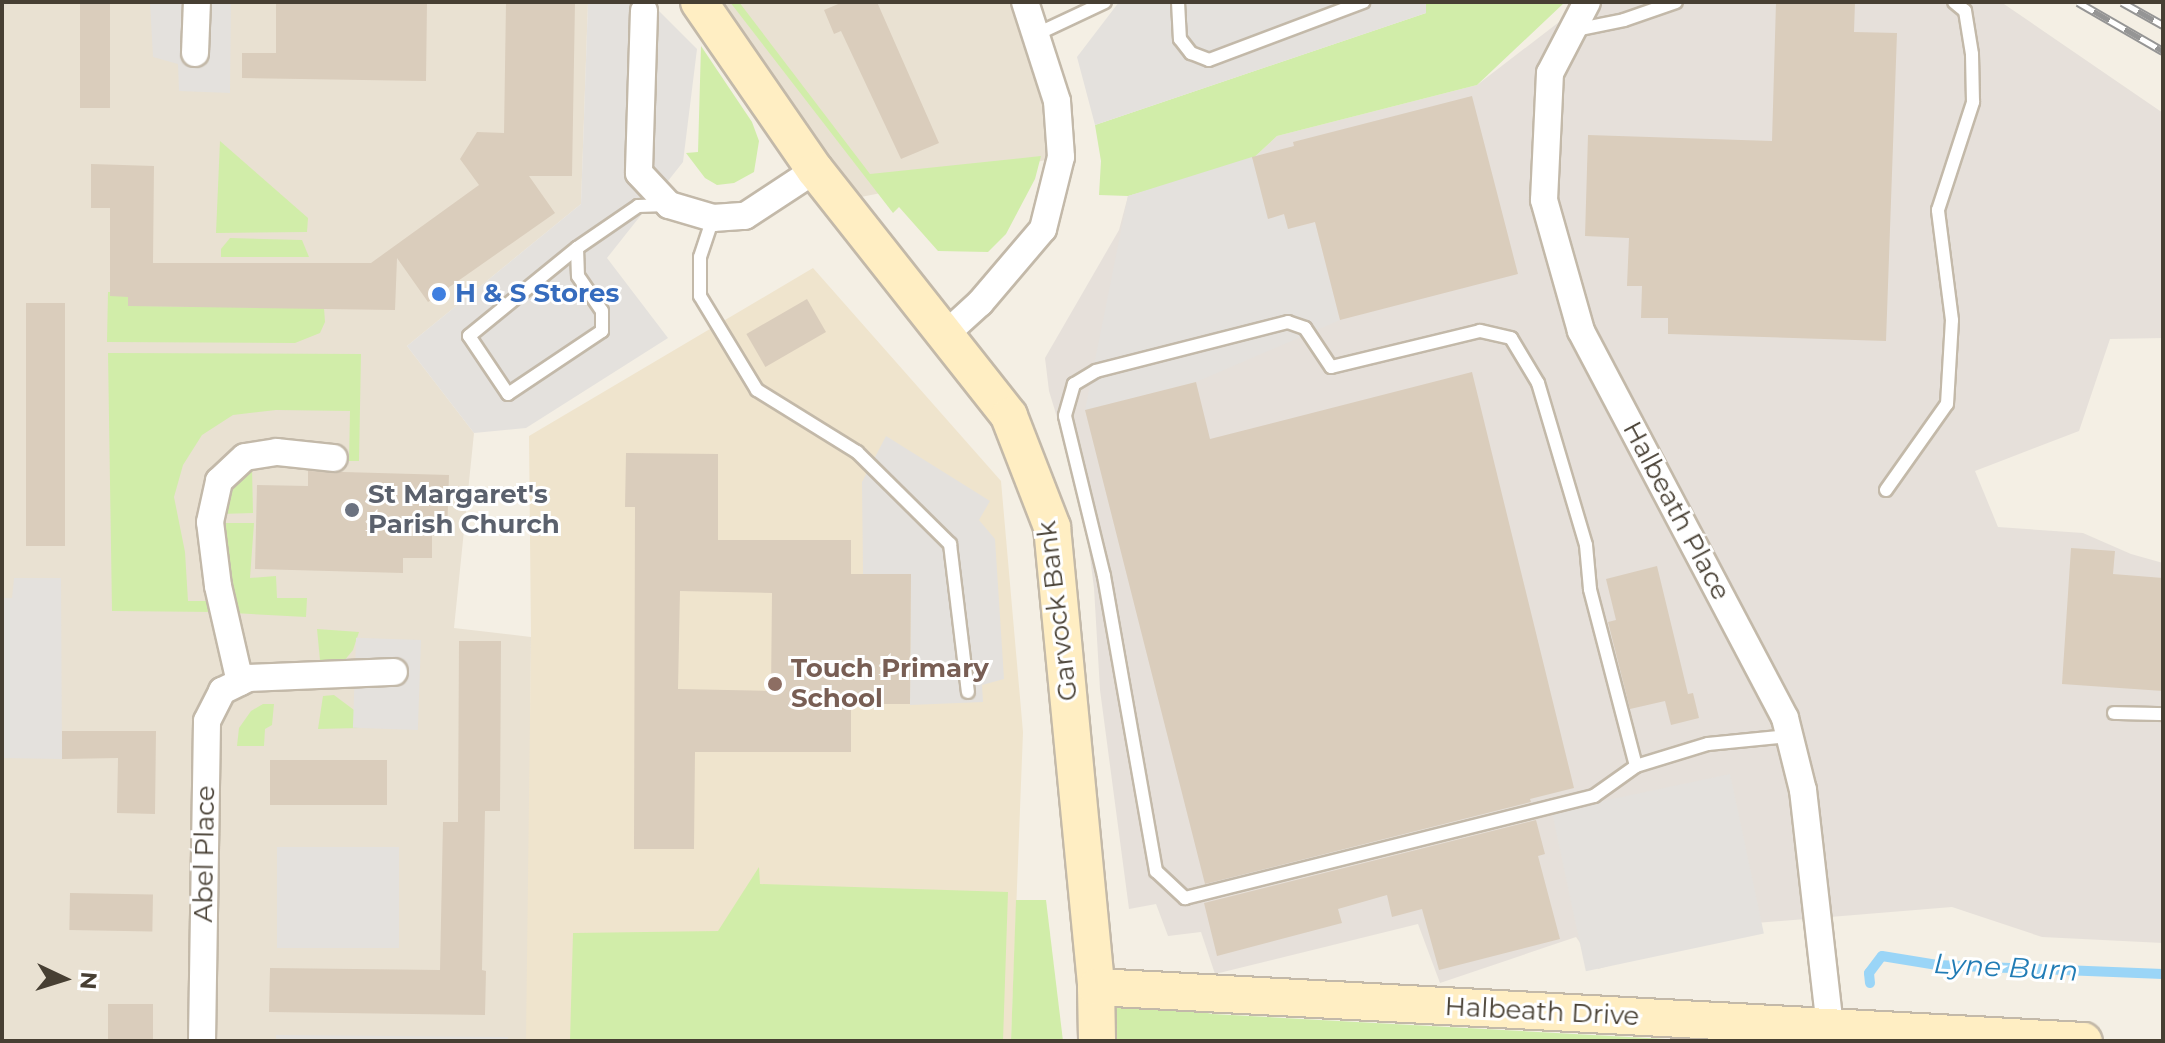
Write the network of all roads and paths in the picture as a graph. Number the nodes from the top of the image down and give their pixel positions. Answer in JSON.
{"nodes":[{"id":1,"x":197,"y":2,"type":"edge"},
{"id":2,"x":699,"y":2,"type":"edge"},
{"id":3,"x":1025,"y":2,"type":"edge"},
{"id":4,"x":1178,"y":2,"type":"edge"},
{"id":5,"x":1363,"y":2,"type":"edge"},
{"id":6,"x":1587,"y":2,"type":"edge"},
{"id":7,"x":1676,"y":2,"type":"edge"},
{"id":8,"x":1954,"y":2,"type":"edge"},
{"id":9,"x":1096,"y":4,"type":"edge"},
{"id":10,"x":644,"y":11,"type":"dead end"},
{"id":11,"x":1572,"y":31,"type":"junction"},
{"id":12,"x":1037,"y":34,"type":"junction"},
{"id":13,"x":195,"y":53,"type":"dead end"},
{"id":14,"x":815,"y":170,"type":"junction"},
{"id":15,"x":669,"y":205,"type":"junction"},
{"id":16,"x":713,"y":218,"type":"junction"},
{"id":17,"x":577,"y":248,"type":"junction"},
{"id":18,"x":947,"y":333,"type":"junction"},
{"id":19,"x":334,"y":458,"type":"dead end"},
{"id":20,"x":1886,"y":490,"type":"dead end"},
{"id":21,"x":394,"y":672,"type":"dead end"},
{"id":22,"x":240,"y":682,"type":"junction"},
{"id":23,"x":968,"y":692,"type":"dead end"},
{"id":24,"x":2114,"y":713,"type":"dead end"},
{"id":25,"x":2163,"y":714,"type":"edge"},
{"id":26,"x":1789,"y":736,"type":"junction"},
{"id":27,"x":1636,"y":766,"type":"junction"},
{"id":28,"x":1096,"y":987,"type":"junction"},
{"id":29,"x":1830,"y":1028,"type":"junction"},
{"id":30,"x":202,"y":1041,"type":"edge"},
{"id":31,"x":1097,"y":1041,"type":"edge"},
{"id":32,"x":2084,"y":1041,"type":"edge"}],
"edges":[{"from":1,"to":13,"type":"street"},
{"from":2,"to":14,"type":"street","name":"Garvock Bank"},
{"from":3,"to":12,"type":"street"},
{"from":4,"to":5,"type":"lane"},
{"from":6,"to":11,"type":"street","name":"Halbeath Place"},
{"from":7,"to":11,"type":"lane"},
{"from":8,"to":20,"type":"lane"},
{"from":9,"to":12,"type":"lane"},
{"from":10,"to":15,"type":"street"},
{"from":11,"to":26,"type":"street","name":"Halbeath Place"},
{"from":12,"to":18,"type":"street"},
{"from":14,"to":16,"type":"street"},
{"from":14,"to":18,"type":"street","name":"Garvock Bank"},
{"from":15,"to":16,"type":"street"},
{"from":15,"to":17,"type":"lane"},
{"from":16,"to":23,"type":"lane"},
{"from":17,"to":17,"type":"lane"},
{"from":18,"to":28,"type":"street","name":"Garvock Bank"},
{"from":19,"to":22,"type":"street"},
{"from":21,"to":22,"type":"street"},
{"from":22,"to":30,"type":"street","name":"Abel Place"},
{"from":24,"to":25,"type":"lane"},
{"from":26,"to":27,"type":"lane"},
{"from":26,"to":29,"type":"street","name":"Halbeath Place"},
{"from":27,"to":27,"type":"lane"},
{"from":28,"to":29,"type":"street","name":"Halbeath Drive"},
{"from":28,"to":31,"type":"street","name":"Garvock Bank"},
{"from":29,"to":32,"type":"street","name":"Halbeath Drive"}]}
